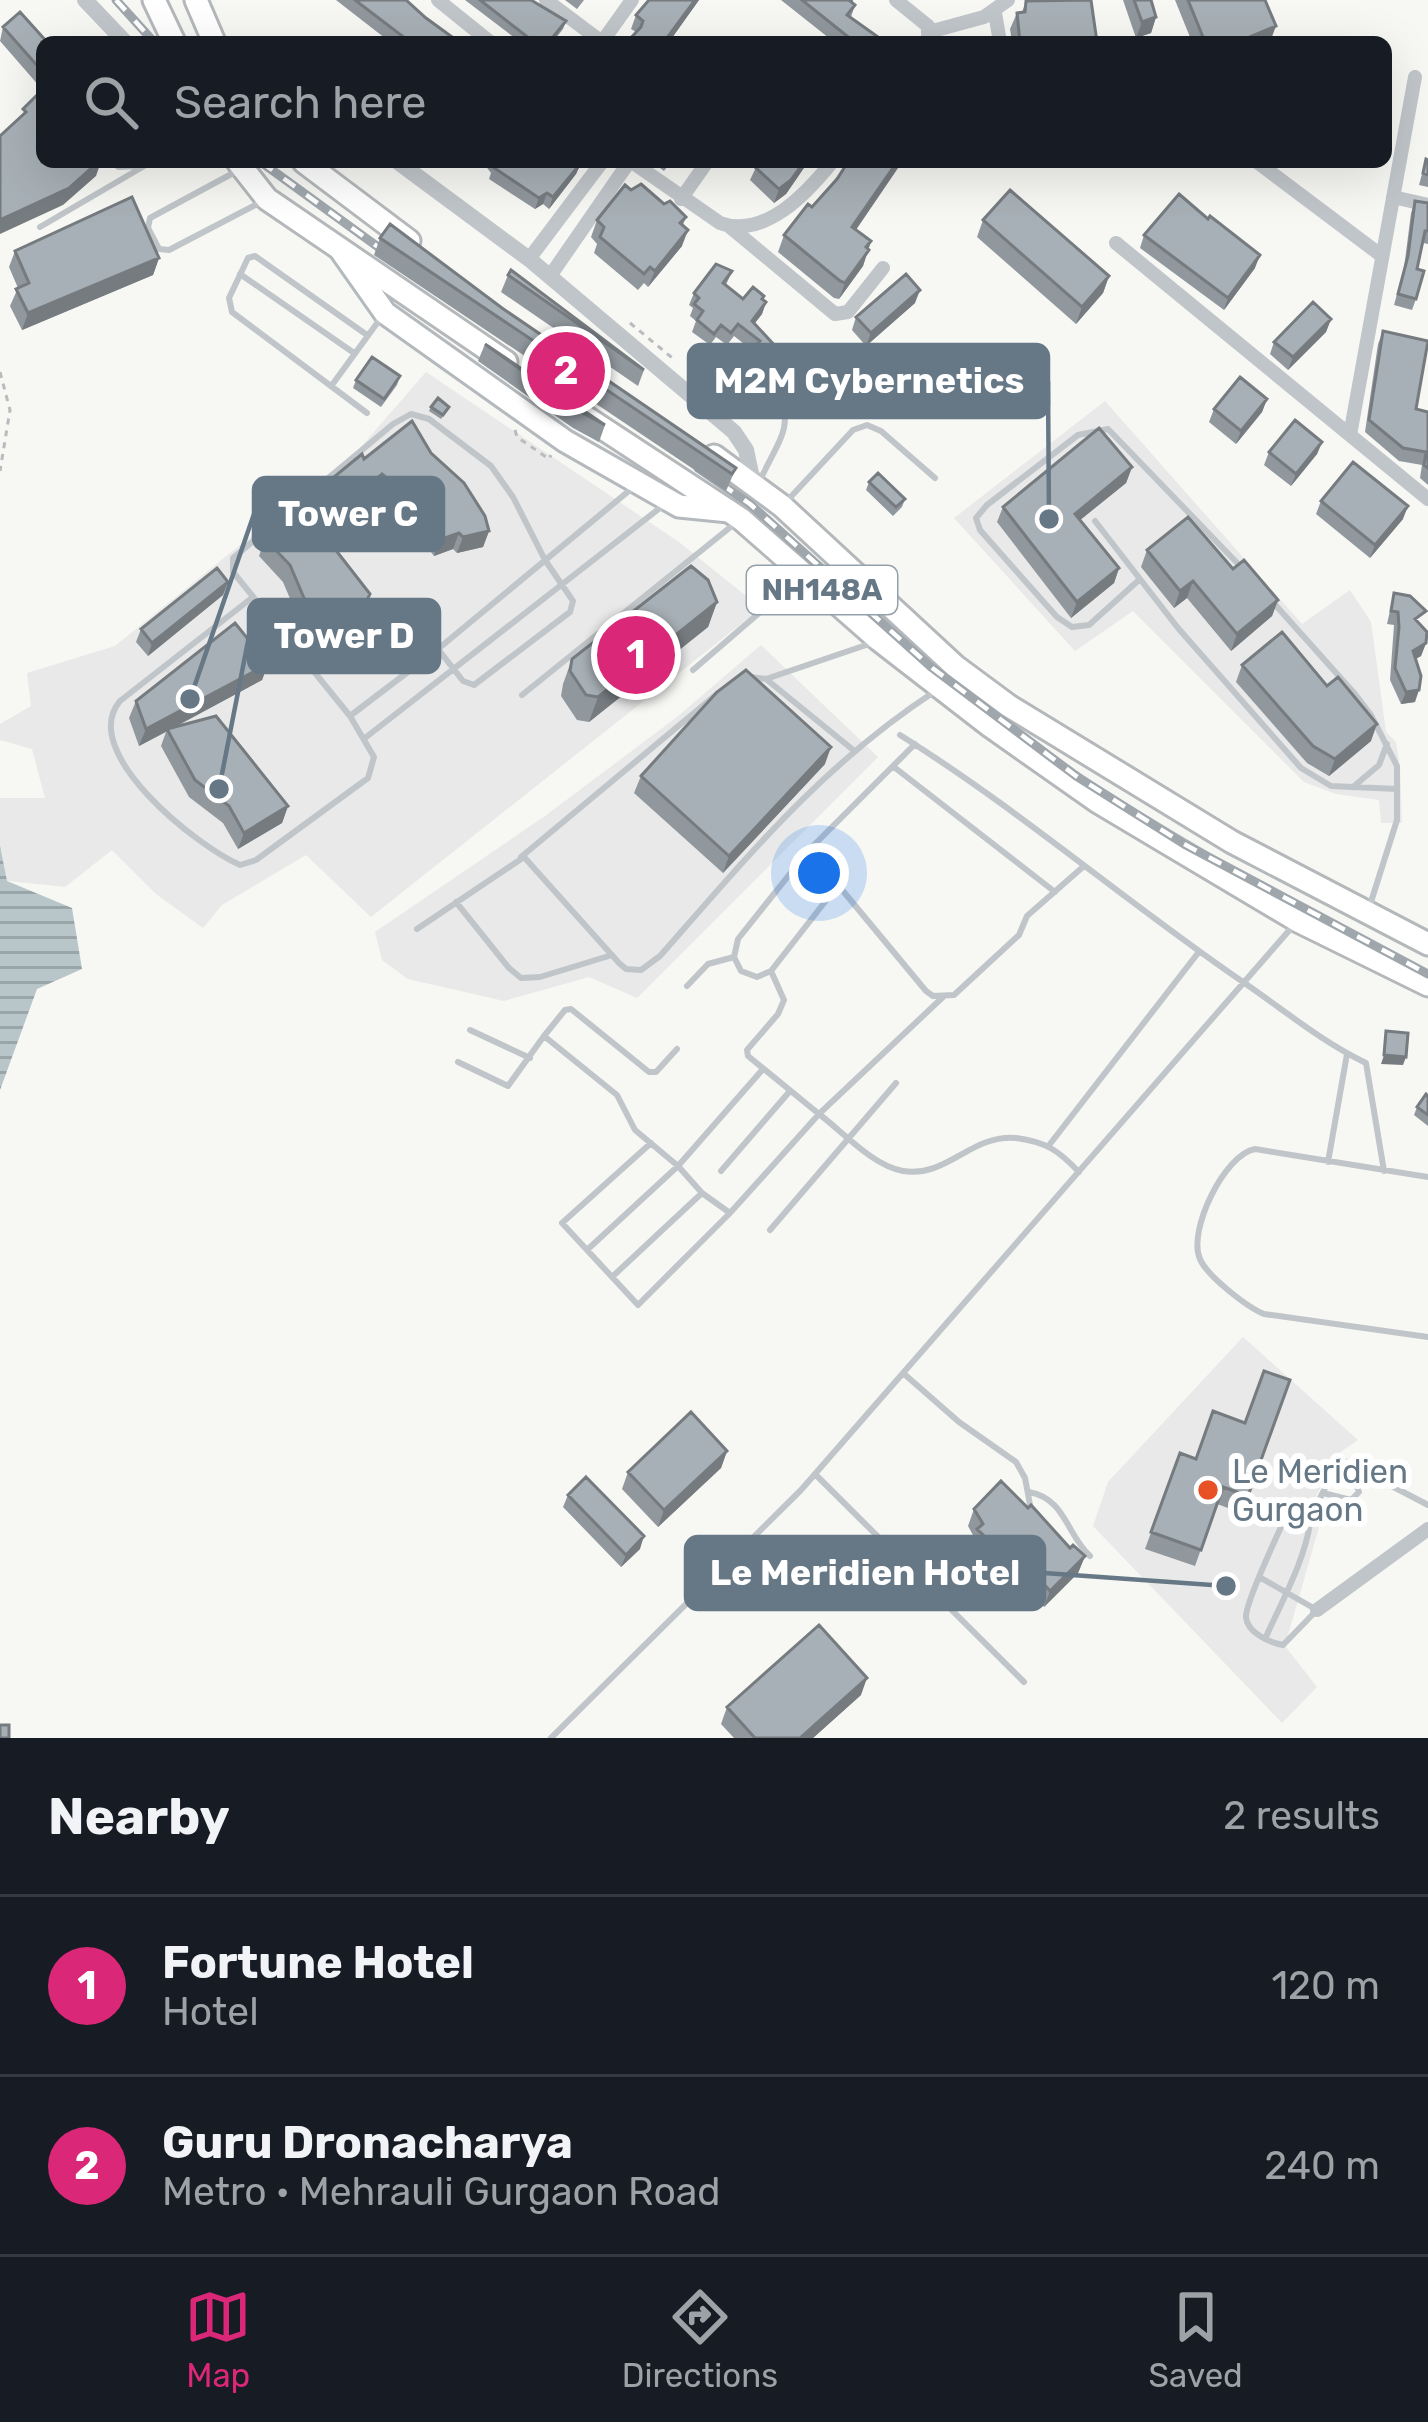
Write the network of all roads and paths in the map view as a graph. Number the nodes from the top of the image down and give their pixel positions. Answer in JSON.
{"nodes":[{"id":1,"x":85,"y":0,"type":"edge"},
{"id":2,"x":111,"y":0,"type":"edge"},
{"id":3,"x":154,"y":0,"type":"edge"},
{"id":4,"x":196,"y":0,"type":"edge"},
{"id":5,"x":438,"y":0,"type":"edge"},
{"id":6,"x":546,"y":0,"type":"edge"},
{"id":7,"x":632,"y":0,"type":"edge"},
{"id":8,"x":896,"y":0,"type":"edge"},
{"id":9,"x":1008,"y":0,"type":"edge"},
{"id":10,"x":994,"y":13,"type":"junction"},
{"id":11,"x":102,"y":18,"type":"junction"},
{"id":12,"x":119,"y":36,"type":"edge"},
{"id":13,"x":171,"y":36,"type":"edge"},
{"id":14,"x":211,"y":36,"type":"edge"},
{"id":15,"x":483,"y":36,"type":"edge"},
{"id":16,"x":594,"y":36,"type":"edge"},
{"id":17,"x":606,"y":36,"type":"edge"},
{"id":18,"x":928,"y":36,"type":"edge"},
{"id":19,"x":931,"y":36,"type":"edge"},
{"id":20,"x":999,"y":36,"type":"edge"},
{"id":21,"x":1415,"y":77,"type":"dead end"},
{"id":22,"x":141,"y":168,"type":"edge"},
{"id":23,"x":235,"y":168,"type":"edge"},
{"id":24,"x":242,"y":168,"type":"edge"},
{"id":25,"x":312,"y":168,"type":"edge"},
{"id":26,"x":406,"y":168,"type":"edge"},
{"id":27,"x":597,"y":168,"type":"edge"},
{"id":28,"x":626,"y":168,"type":"edge"},
{"id":29,"x":638,"y":168,"type":"edge"},
{"id":30,"x":703,"y":168,"type":"edge"},
{"id":31,"x":827,"y":168,"type":"edge"},
{"id":32,"x":1265,"y":168,"type":"edge"},
{"id":33,"x":1393,"y":197,"type":"junction"},
{"id":34,"x":266,"y":199,"type":"junction"},
{"id":35,"x":681,"y":199,"type":"junction"},
{"id":36,"x":1428,"y":205,"type":"edge"},
{"id":37,"x":729,"y":226,"type":"junction"},
{"id":38,"x":40,"y":227,"type":"dead end"},
{"id":39,"x":1116,"y":243,"type":"dead end"},
{"id":40,"x":342,"y":251,"type":"junction"},
{"id":41,"x":1382,"y":256,"type":"junction"},
{"id":42,"x":431,"y":258,"type":"edge"},
{"id":43,"x":529,"y":259,"type":"junction"},
{"id":44,"x":884,"y":268,"type":"dead end"},
{"id":45,"x":240,"y":274,"type":"junction"},
{"id":46,"x":550,"y":276,"type":"junction"},
{"id":47,"x":386,"y":313,"type":"junction"},
{"id":48,"x":367,"y":334,"type":"junction"},
{"id":49,"x":622,"y":338,"type":"junction"},
{"id":50,"x":353,"y":352,"type":"junction"},
{"id":51,"x":674,"y":356,"type":"dead end"},
{"id":52,"x":520,"y":371,"type":"edge"},
{"id":53,"x":0,"y":372,"type":"edge"},
{"id":54,"x":332,"y":385,"type":"junction"},
{"id":55,"x":559,"y":398,"type":"edge"},
{"id":56,"x":367,"y":413,"type":"dead end"},
{"id":57,"x":711,"y":413,"type":"junction"},
{"id":58,"x":1350,"y":435,"type":"junction"},
{"id":59,"x":518,"y":437,"type":"dead end"},
{"id":60,"x":561,"y":439,"type":"junction"},
{"id":61,"x":695,"y":444,"type":"edge"},
{"id":62,"x":0,"y":471,"type":"edge"},
{"id":63,"x":935,"y":478,"type":"dead end"},
{"id":64,"x":637,"y":484,"type":"junction"},
{"id":65,"x":755,"y":484,"type":"junction"},
{"id":66,"x":1428,"y":500,"type":"edge"},
{"id":67,"x":669,"y":501,"type":"junction"},
{"id":68,"x":782,"y":506,"type":"junction"},
{"id":69,"x":735,"y":515,"type":"junction"},
{"id":70,"x":1095,"y":521,"type":"dead end"},
{"id":71,"x":545,"y":560,"type":"junction"},
{"id":72,"x":1244,"y":570,"type":"edge"},
{"id":73,"x":805,"y":574,"type":"junction"},
{"id":74,"x":1139,"y":579,"type":"junction"},
{"id":75,"x":562,"y":583,"type":"junction"},
{"id":76,"x":1258,"y":585,"type":"edge"},
{"id":77,"x":253,"y":597,"type":"junction"},
{"id":78,"x":879,"y":640,"type":"junction"},
{"id":79,"x":438,"y":649,"type":"junction"},
{"id":80,"x":454,"y":668,"type":"junction"},
{"id":81,"x":693,"y":670,"type":"dead end"},
{"id":82,"x":766,"y":679,"type":"junction"},
{"id":83,"x":736,"y":680,"type":"edge"},
{"id":84,"x":940,"y":688,"type":"junction"},
{"id":85,"x":719,"y":692,"type":"edge"},
{"id":86,"x":522,"y":694,"type":"dead end"},
{"id":87,"x":350,"y":716,"type":"junction"},
{"id":88,"x":900,"y":735,"type":"dead end"},
{"id":89,"x":365,"y":738,"type":"junction"},
{"id":90,"x":1387,"y":744,"type":"junction"},
{"id":91,"x":915,"y":745,"type":"junction"},
{"id":92,"x":853,"y":749,"type":"junction"},
{"id":93,"x":894,"y":767,"type":"junction"},
{"id":94,"x":1350,"y":788,"type":"junction"},
{"id":95,"x":1396,"y":789,"type":"junction"},
{"id":96,"x":1232,"y":842,"type":"junction"},
{"id":97,"x":809,"y":850,"type":"junction"},
{"id":98,"x":518,"y":859,"type":"junction"},
{"id":99,"x":1085,"y":866,"type":"junction"},
{"id":100,"x":1215,"y":875,"type":"junction"},
{"id":101,"x":838,"y":885,"type":"junction"},
{"id":102,"x":1055,"y":892,"type":"junction"},
{"id":103,"x":457,"y":902,"type":"junction"},
{"id":104,"x":1366,"y":914,"type":"junction"},
{"id":105,"x":1298,"y":921,"type":"junction"},
{"id":106,"x":417,"y":929,"type":"dead end"},
{"id":107,"x":1428,"y":944,"type":"edge"},
{"id":108,"x":1198,"y":953,"type":"junction"},
{"id":109,"x":612,"y":955,"type":"junction"},
{"id":110,"x":734,"y":956,"type":"junction"},
{"id":111,"x":771,"y":971,"type":"junction"},
{"id":112,"x":1242,"y":982,"type":"junction"},
{"id":113,"x":688,"y":986,"type":"dead end"},
{"id":114,"x":1428,"y":986,"type":"edge"},
{"id":115,"x":943,"y":998,"type":"junction"},
{"id":116,"x":470,"y":1030,"type":"dead end"},
{"id":117,"x":544,"y":1036,"type":"junction"},
{"id":118,"x":677,"y":1049,"type":"dead end"},
{"id":119,"x":1347,"y":1054,"type":"junction"},
{"id":120,"x":530,"y":1058,"type":"junction"},
{"id":121,"x":458,"y":1062,"type":"dead end"},
{"id":122,"x":763,"y":1069,"type":"junction"},
{"id":123,"x":896,"y":1083,"type":"dead end"},
{"id":124,"x":790,"y":1091,"type":"junction"},
{"id":125,"x":819,"y":1114,"type":"junction"},
{"id":126,"x":849,"y":1137,"type":"junction"},
{"id":127,"x":651,"y":1143,"type":"junction"},
{"id":128,"x":1050,"y":1144,"type":"junction"},
{"id":129,"x":1328,"y":1162,"type":"junction"},
{"id":130,"x":678,"y":1166,"type":"junction"},
{"id":131,"x":721,"y":1171,"type":"dead end"},
{"id":132,"x":1384,"y":1171,"type":"junction"},
{"id":133,"x":1079,"y":1172,"type":"junction"},
{"id":134,"x":1428,"y":1177,"type":"edge"},
{"id":135,"x":702,"y":1193,"type":"junction"},
{"id":136,"x":730,"y":1213,"type":"junction"},
{"id":137,"x":770,"y":1230,"type":"dead end"},
{"id":138,"x":587,"y":1250,"type":"junction"},
{"id":139,"x":612,"y":1277,"type":"junction"},
{"id":140,"x":1428,"y":1337,"type":"edge"},
{"id":141,"x":903,"y":1373,"type":"junction"},
{"id":142,"x":1342,"y":1460,"type":"dead end"},
{"id":143,"x":815,"y":1474,"type":"junction"},
{"id":144,"x":1029,"y":1492,"type":"junction"},
{"id":145,"x":1323,"y":1493,"type":"junction"},
{"id":146,"x":1428,"y":1505,"type":"edge"},
{"id":147,"x":1311,"y":1516,"type":"junction"},
{"id":148,"x":1034,"y":1519,"type":"edge"},
{"id":149,"x":1428,"y":1529,"type":"edge"},
{"id":150,"x":1056,"y":1535,"type":"edge"},
{"id":151,"x":1074,"y":1536,"type":"junction"},
{"id":152,"x":1090,"y":1556,"type":"edge"},
{"id":153,"x":1261,"y":1578,"type":"junction"},
{"id":154,"x":1286,"y":1591,"type":"junction"},
{"id":155,"x":1317,"y":1610,"type":"junction"},
{"id":156,"x":1265,"y":1639,"type":"junction"},
{"id":157,"x":1024,"y":1682,"type":"dead end"},
{"id":158,"x":551,"y":1738,"type":"edge"}],
"edges":[{"from":1,"to":11,"type":"street"},
{"from":2,"to":11,"type":"street"},
{"from":3,"to":13,"type":"main road"},
{"from":4,"to":14,"type":"main road"},
{"from":5,"to":15,"type":"street"},
{"from":6,"to":16,"type":"street"},
{"from":7,"to":17,"type":"street"},
{"from":8,"to":18,"type":"street"},
{"from":9,"to":10,"type":"street"},
{"from":10,"to":19,"type":"street"},
{"from":10,"to":20,"type":"street"},
{"from":11,"to":12,"type":"street"},
{"from":21,"to":33,"type":"street"},
{"from":22,"to":38,"type":"lane"},
{"from":23,"to":34,"type":"lane"},
{"from":24,"to":34,"type":"main road"},
{"from":25,"to":42,"type":"main road"},
{"from":26,"to":43,"type":"street"},
{"from":27,"to":43,"type":"street"},
{"from":28,"to":46,"type":"street"},
{"from":29,"to":35,"type":"street"},
{"from":30,"to":35,"type":"street"},
{"from":31,"to":37,"type":"street"},
{"from":32,"to":41,"type":"street"},
{"from":33,"to":36,"type":"street"},
{"from":33,"to":41,"type":"street"},
{"from":34,"to":40,"type":"main road"},
{"from":35,"to":37,"type":"street"},
{"from":37,"to":44,"type":"street"},
{"from":39,"to":58,"type":"street"},
{"from":40,"to":47,"type":"main road"},
{"from":40,"to":52,"type":"main road"},
{"from":41,"to":58,"type":"street"},
{"from":43,"to":46,"type":"street"},
{"from":45,"to":48,"type":"lane"},
{"from":45,"to":50,"type":"lane"},
{"from":45,"to":54,"type":"lane"},
{"from":46,"to":49,"type":"street"},
{"from":47,"to":48,"type":"lane"},
{"from":47,"to":60,"type":"main road"},
{"from":48,"to":50,"type":"lane"},
{"from":49,"to":51,"type":"path"},
{"from":49,"to":57,"type":"street"},
{"from":50,"to":54,"type":"lane"},
{"from":53,"to":62,"type":"path"},
{"from":54,"to":56,"type":"lane"},
{"from":55,"to":69,"type":"main road","number":"NH148A"},
{"from":57,"to":65,"type":"street"},
{"from":57,"to":65,"type":"lane"},
{"from":58,"to":66,"type":"street"},
{"from":59,"to":60,"type":"path"},
{"from":60,"to":64,"type":"main road"},
{"from":61,"to":65,"type":"main road","number":"NH148A"},
{"from":63,"to":68,"type":"lane"},
{"from":64,"to":67,"type":"main road"},
{"from":64,"to":71,"type":"lane"},
{"from":65,"to":68,"type":"main road","number":"NH148A"},
{"from":67,"to":69,"type":"main road"},
{"from":67,"to":75,"type":"lane"},
{"from":68,"to":96,"type":"main road","number":"NH148A"},
{"from":69,"to":73,"type":"main road","number":"NH148A"},
{"from":69,"to":86,"type":"lane"},
{"from":70,"to":74,"type":"lane"},
{"from":71,"to":75,"type":"lane"},
{"from":71,"to":77,"type":"lane"},
{"from":71,"to":79,"type":"lane"},
{"from":72,"to":74,"type":"lane"},
{"from":73,"to":78,"type":"main road","number":"NH148A"},
{"from":73,"to":81,"type":"lane"},
{"from":74,"to":94,"type":"lane"},
{"from":75,"to":80,"type":"lane"},
{"from":75,"to":80,"type":"lane"},
{"from":76,"to":90,"type":"lane"},
{"from":77,"to":87,"type":"lane"},
{"from":77,"to":89,"type":"lane"},
{"from":78,"to":82,"type":"lane"},
{"from":78,"to":84,"type":"main road","number":"NH148A"},
{"from":79,"to":80,"type":"lane"},
{"from":79,"to":87,"type":"lane"},
{"from":80,"to":89,"type":"lane"},
{"from":82,"to":83,"type":"lane"},
{"from":82,"to":92,"type":"lane"},
{"from":84,"to":92,"type":"lane"},
{"from":84,"to":100,"type":"main road","number":"NH148A"},
{"from":85,"to":98,"type":"lane"},
{"from":87,"to":89,"type":"lane"},
{"from":88,"to":91,"type":"lane"},
{"from":90,"to":94,"type":"lane"},
{"from":90,"to":95,"type":"lane"},
{"from":91,"to":93,"type":"lane"},
{"from":91,"to":99,"type":"lane"},
{"from":92,"to":109,"type":"lane"},
{"from":93,"to":97,"type":"lane"},
{"from":93,"to":102,"type":"lane"},
{"from":94,"to":95,"type":"lane"},
{"from":95,"to":104,"type":"lane"},
{"from":96,"to":100,"type":"main road"},
{"from":96,"to":104,"type":"main road","number":"NH148A"},
{"from":97,"to":101,"type":"lane"},
{"from":97,"to":110,"type":"lane"},
{"from":98,"to":103,"type":"lane"},
{"from":98,"to":109,"type":"lane"},
{"from":99,"to":102,"type":"lane"},
{"from":99,"to":108,"type":"lane"},
{"from":100,"to":105,"type":"main road","number":"NH148A"},
{"from":101,"to":111,"type":"lane"},
{"from":101,"to":115,"type":"lane"},
{"from":102,"to":115,"type":"lane"},
{"from":103,"to":106,"type":"lane"},
{"from":103,"to":109,"type":"lane"},
{"from":104,"to":107,"type":"main road","number":"NH148A"},
{"from":105,"to":112,"type":"lane"},
{"from":105,"to":114,"type":"main road","number":"NH148A"},
{"from":108,"to":112,"type":"lane"},
{"from":108,"to":128,"type":"lane"},
{"from":110,"to":111,"type":"lane"},
{"from":110,"to":113,"type":"lane"},
{"from":111,"to":122,"type":"lane"},
{"from":112,"to":119,"type":"lane"},
{"from":112,"to":133,"type":"lane"},
{"from":115,"to":125,"type":"lane"},
{"from":116,"to":120,"type":"lane"},
{"from":117,"to":118,"type":"lane"},
{"from":117,"to":120,"type":"lane"},
{"from":117,"to":127,"type":"lane"},
{"from":119,"to":129,"type":"lane"},
{"from":119,"to":132,"type":"lane"},
{"from":120,"to":121,"type":"lane"},
{"from":122,"to":124,"type":"lane"},
{"from":122,"to":130,"type":"lane"},
{"from":123,"to":126,"type":"lane"},
{"from":124,"to":125,"type":"lane"},
{"from":124,"to":131,"type":"lane"},
{"from":125,"to":126,"type":"lane"},
{"from":125,"to":136,"type":"lane"},
{"from":126,"to":128,"type":"lane"},
{"from":126,"to":137,"type":"lane"},
{"from":127,"to":130,"type":"lane"},
{"from":127,"to":138,"type":"lane"},
{"from":128,"to":133,"type":"lane"},
{"from":129,"to":132,"type":"lane"},
{"from":129,"to":140,"type":"lane"},
{"from":130,"to":135,"type":"lane"},
{"from":130,"to":138,"type":"lane"},
{"from":132,"to":134,"type":"lane"},
{"from":133,"to":141,"type":"lane"},
{"from":135,"to":136,"type":"lane"},
{"from":135,"to":139,"type":"lane"},
{"from":136,"to":139,"type":"lane"},
{"from":138,"to":139,"type":"lane"},
{"from":141,"to":143,"type":"lane"},
{"from":141,"to":144,"type":"lane"},
{"from":142,"to":146,"type":"lane"},
{"from":143,"to":157,"type":"lane"},
{"from":143,"to":158,"type":"lane"},
{"from":144,"to":148,"type":"lane"},
{"from":144,"to":151,"type":"lane"},
{"from":145,"to":145,"type":"lane"},
{"from":145,"to":147,"type":"lane"},
{"from":147,"to":153,"type":"lane"},
{"from":147,"to":154,"type":"lane"},
{"from":149,"to":155,"type":"street"},
{"from":150,"to":151,"type":"lane"},
{"from":151,"to":152,"type":"lane"},
{"from":153,"to":154,"type":"lane"},
{"from":153,"to":156,"type":"lane"},
{"from":154,"to":155,"type":"lane"},
{"from":154,"to":156,"type":"lane"},
{"from":155,"to":156,"type":"lane"}]}
